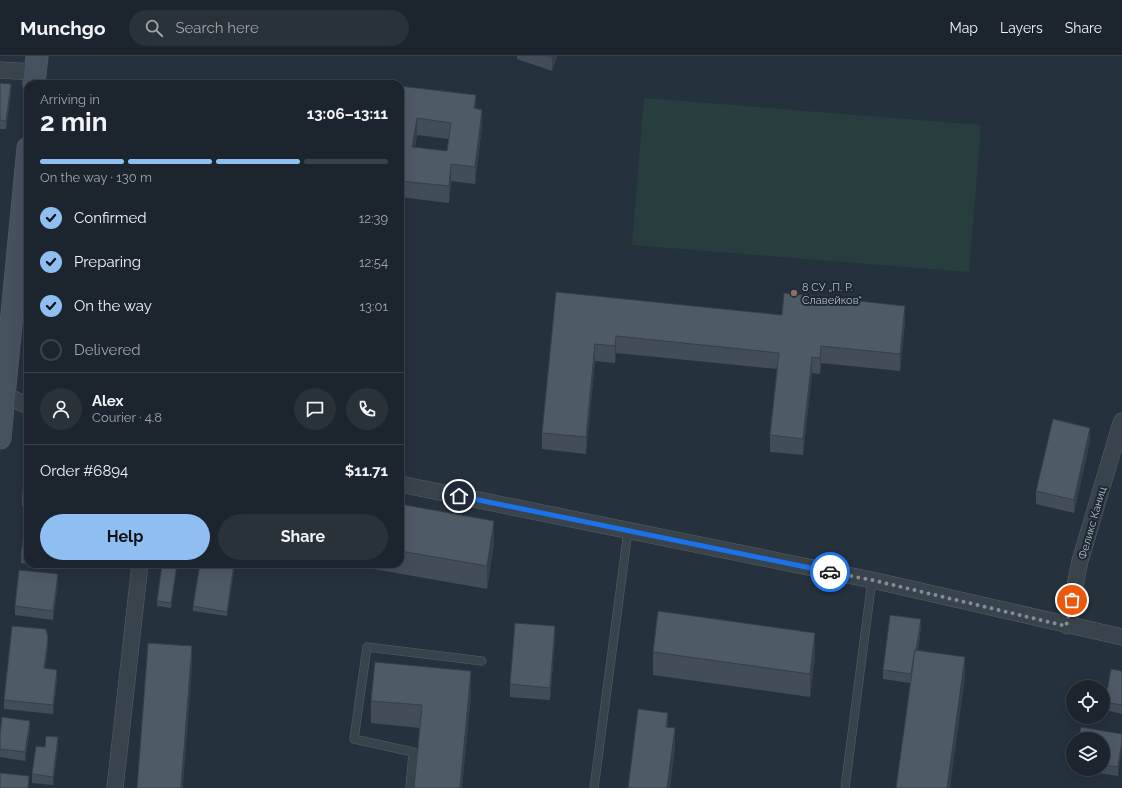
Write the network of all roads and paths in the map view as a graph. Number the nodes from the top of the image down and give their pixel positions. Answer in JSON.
{"nodes":[{"id":1,"x":0,"y":70,"type":"edge"},
{"id":2,"x":35,"y":71,"type":"edge"},
{"id":3,"x":24,"y":187,"type":"edge"},
{"id":4,"x":3,"y":392,"type":"edge"},
{"id":5,"x":24,"y":404,"type":"edge"},
{"id":6,"x":1122,"y":421,"type":"edge"},
{"id":7,"x":0,"y":438,"type":"edge"},
{"id":8,"x":404,"y":485,"type":"edge"},
{"id":9,"x":628,"y":531,"type":"junction"},
{"id":10,"x":140,"y":568,"type":"edge"},
{"id":11,"x":872,"y":580,"type":"junction"},
{"id":12,"x":1066,"y":626,"type":"junction"},
{"id":13,"x":1122,"y":637,"type":"edge"},
{"id":14,"x":482,"y":662,"type":"dead end"},
{"id":15,"x":115,"y":788,"type":"edge"},
{"id":16,"x":410,"y":788,"type":"edge"},
{"id":17,"x":594,"y":788,"type":"edge"},
{"id":18,"x":845,"y":788,"type":"edge"}],
"edges":[{"from":1,"to":2,"type":"street"},
{"from":3,"to":4,"type":"main road"},
{"from":4,"to":5,"type":"street"},
{"from":4,"to":7,"type":"main road"},
{"from":6,"to":12,"type":"street","name":"Феликс Каниц"},
{"from":8,"to":9,"type":"street"},
{"from":9,"to":11,"type":"street"},
{"from":9,"to":17,"type":"lane"},
{"from":10,"to":15,"type":"street"},
{"from":11,"to":12,"type":"street"},
{"from":11,"to":18,"type":"lane"},
{"from":12,"to":13,"type":"street"},
{"from":14,"to":16,"type":"lane"}]}
